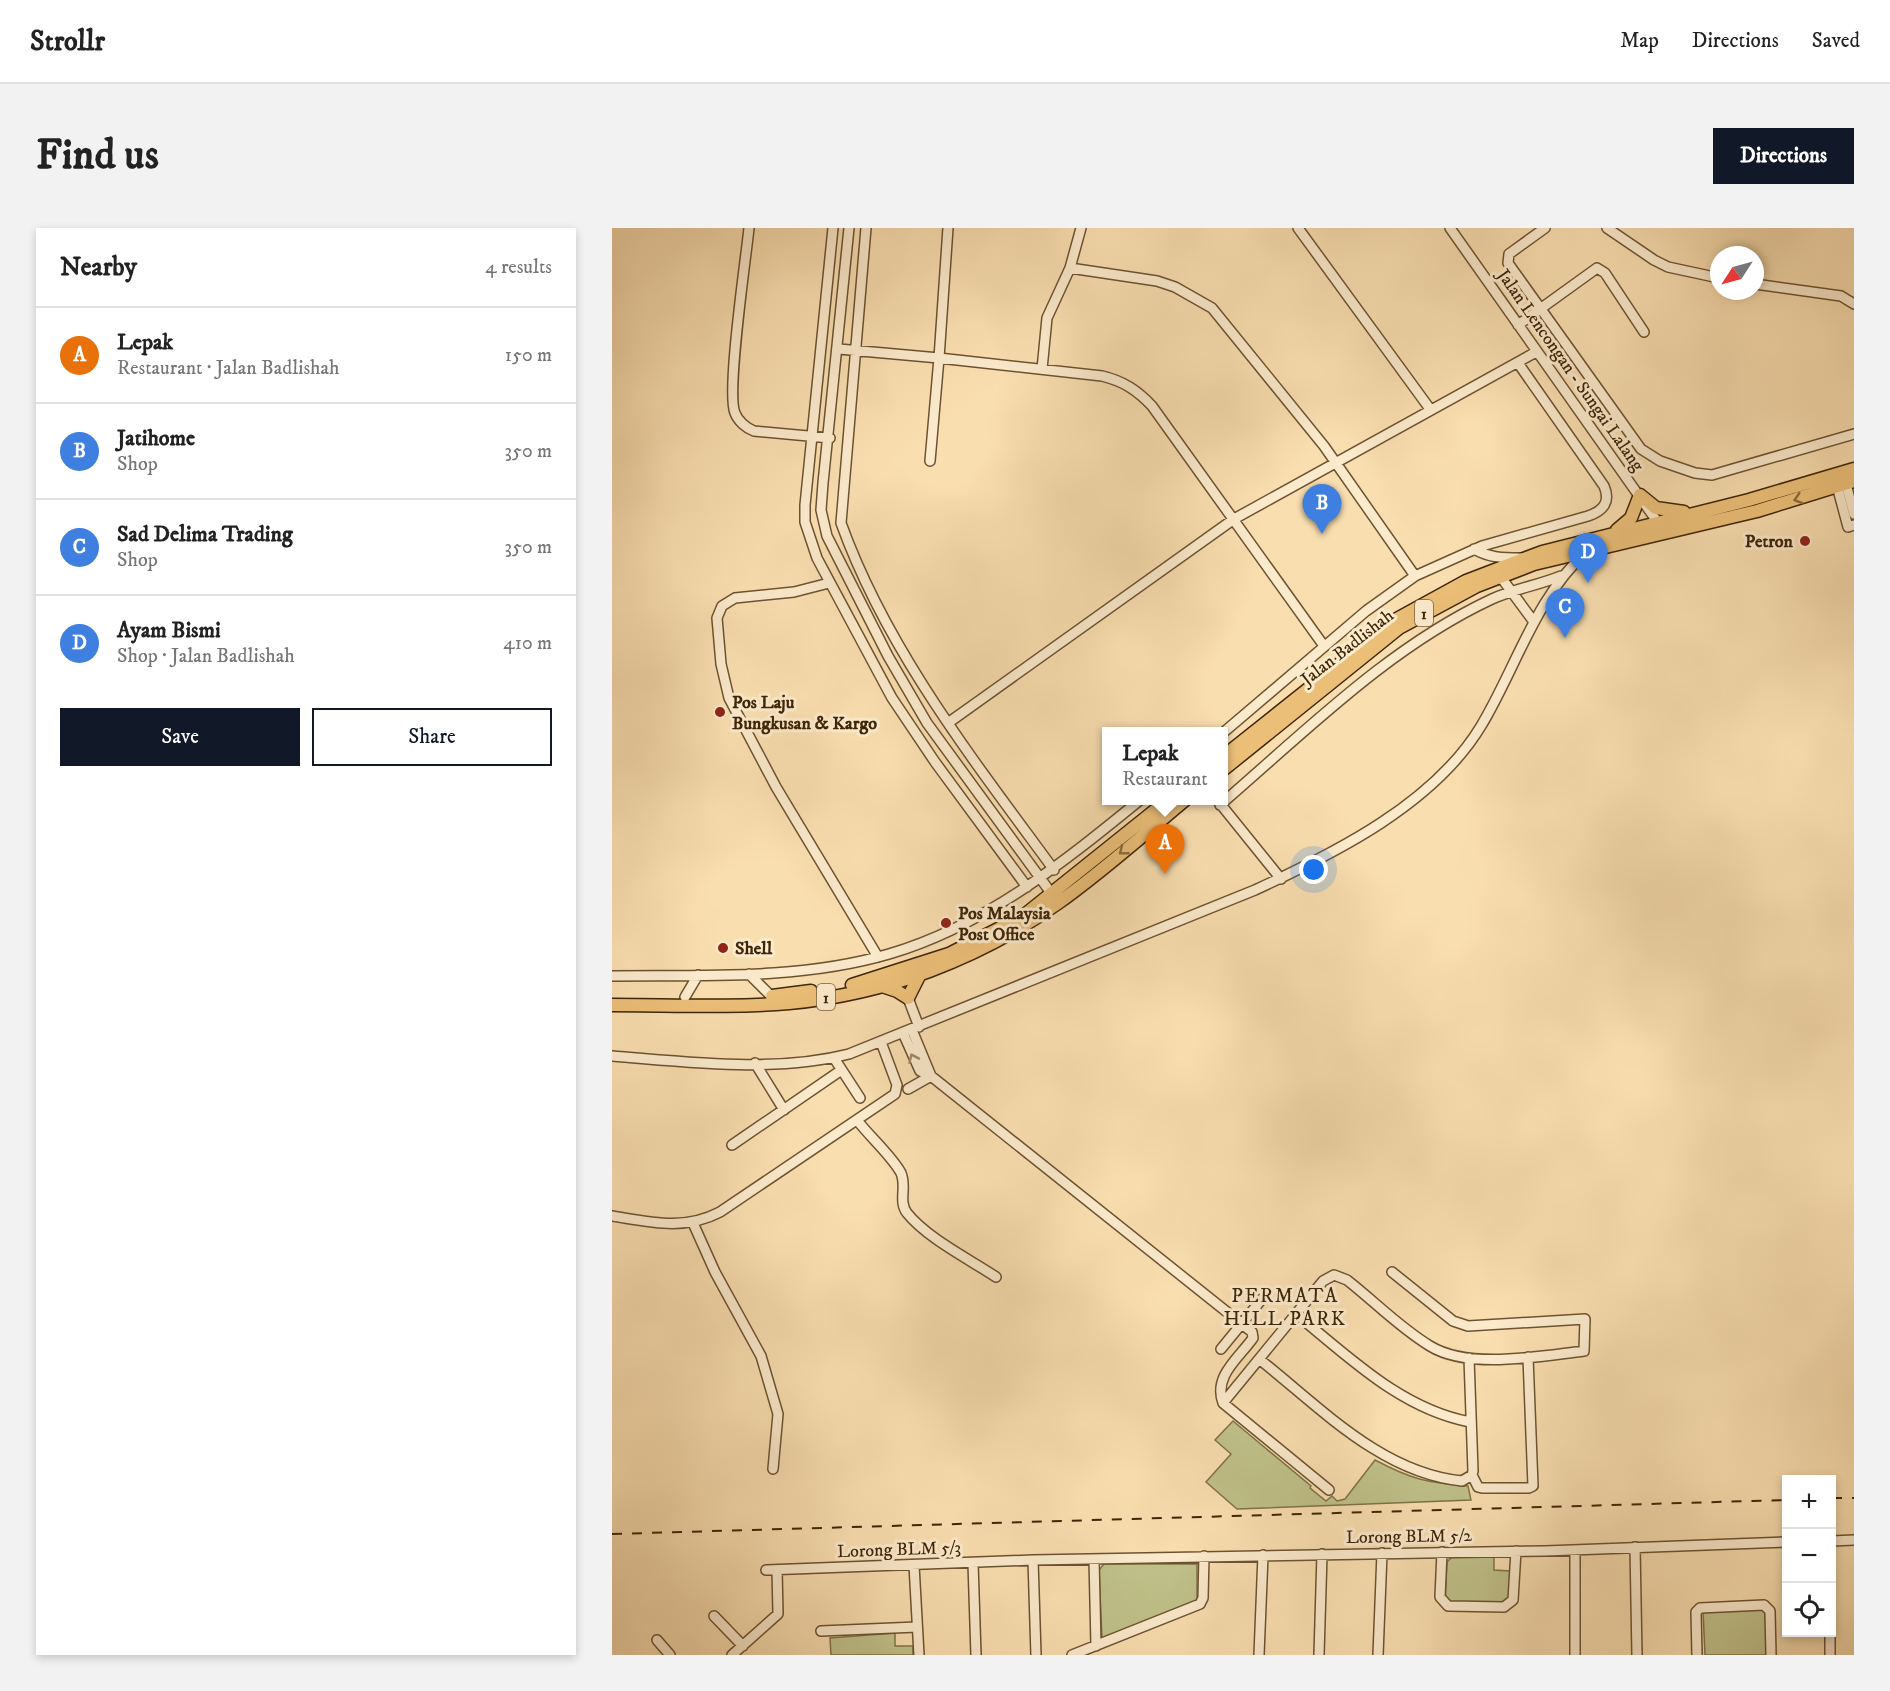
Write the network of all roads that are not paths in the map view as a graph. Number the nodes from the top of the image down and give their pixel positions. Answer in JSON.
{"nodes":[{"id":1,"x":749,"y":228,"type":"edge"},
{"id":2,"x":833,"y":228,"type":"edge"},
{"id":3,"x":849,"y":228,"type":"edge"},
{"id":4,"x":866,"y":228,"type":"edge"},
{"id":5,"x":948,"y":228,"type":"edge"},
{"id":6,"x":1081,"y":228,"type":"edge"},
{"id":7,"x":1298,"y":228,"type":"edge"},
{"id":8,"x":1450,"y":228,"type":"edge"},
{"id":9,"x":1545,"y":228,"type":"edge"},
{"id":10,"x":1607,"y":228,"type":"edge"},
{"id":11,"x":1070,"y":268,"type":"junction"},
{"id":12,"x":1710,"y":276,"type":"edge"},
{"id":13,"x":1764,"y":286,"type":"edge"},
{"id":14,"x":1854,"y":304,"type":"edge"},
{"id":15,"x":1540,"y":309,"type":"junction"},
{"id":16,"x":1518,"y":325,"type":"junction"},
{"id":17,"x":1644,"y":332,"type":"dead end"},
{"id":18,"x":839,"y":349,"type":"junction"},
{"id":19,"x":854,"y":350,"type":"junction"},
{"id":20,"x":1536,"y":352,"type":"junction"},
{"id":21,"x":939,"y":358,"type":"junction"},
{"id":22,"x":1518,"y":363,"type":"junction"},
{"id":23,"x":1042,"y":369,"type":"junction"},
{"id":24,"x":1430,"y":409,"type":"junction"},
{"id":25,"x":1854,"y":434,"type":"edge"},
{"id":26,"x":813,"y":436,"type":"junction"},
{"id":27,"x":830,"y":438,"type":"junction"},
{"id":28,"x":930,"y":461,"type":"dead end"},
{"id":29,"x":1335,"y":462,"type":"junction"},
{"id":30,"x":1854,"y":470,"type":"edge"},
{"id":31,"x":1846,"y":484,"type":"edge"},
{"id":32,"x":1640,"y":495,"type":"junction"},
{"id":33,"x":1701,"y":512,"type":"junction"},
{"id":34,"x":1854,"y":514,"type":"edge"},
{"id":35,"x":1234,"y":519,"type":"junction"},
{"id":36,"x":1851,"y":526,"type":"edge"},
{"id":37,"x":1661,"y":527,"type":"junction"},
{"id":38,"x":1613,"y":533,"type":"junction"},
{"id":39,"x":1474,"y":549,"type":"junction"},
{"id":40,"x":1589,"y":549,"type":"junction"},
{"id":41,"x":1524,"y":558,"type":"junction"},
{"id":42,"x":1415,"y":576,"type":"junction"},
{"id":43,"x":1500,"y":576,"type":"junction"},
{"id":44,"x":1561,"y":576,"type":"junction"},
{"id":45,"x":829,"y":583,"type":"junction"},
{"id":46,"x":1513,"y":591,"type":"junction"},
{"id":47,"x":1534,"y":622,"type":"junction"},
{"id":48,"x":1324,"y":646,"type":"junction"},
{"id":49,"x":948,"y":723,"type":"junction"},
{"id":50,"x":1228,"y":729,"type":"edge"},
{"id":51,"x":1228,"y":753,"type":"edge"},
{"id":52,"x":1228,"y":766,"type":"edge"},
{"id":53,"x":1228,"y":796,"type":"edge"},
{"id":54,"x":1135,"y":805,"type":"edge"},
{"id":55,"x":1163,"y":805,"type":"edge"},
{"id":56,"x":1180,"y":805,"type":"edge"},
{"id":57,"x":1221,"y":805,"type":"edge"},
{"id":58,"x":1054,"y":870,"type":"junction"},
{"id":59,"x":1041,"y":879,"type":"junction"},
{"id":60,"x":1281,"y":879,"type":"junction"},
{"id":61,"x":1027,"y":887,"type":"junction"},
{"id":62,"x":1055,"y":899,"type":"junction"},
{"id":63,"x":878,"y":957,"type":"junction"},
{"id":64,"x":749,"y":974,"type":"junction"},
{"id":65,"x":920,"y":974,"type":"junction"},
{"id":66,"x":698,"y":975,"type":"junction"},
{"id":67,"x":612,"y":976,"type":"edge"},
{"id":68,"x":881,"y":986,"type":"junction"},
{"id":69,"x":771,"y":996,"type":"junction"},
{"id":70,"x":685,"y":997,"type":"junction"},
{"id":71,"x":612,"y":998,"type":"edge"},
{"id":72,"x":908,"y":998,"type":"junction"},
{"id":73,"x":612,"y":1005,"type":"edge"},
{"id":74,"x":911,"y":1030,"type":"junction"},
{"id":75,"x":881,"y":1042,"type":"junction"},
{"id":76,"x":612,"y":1056,"type":"edge"},
{"id":77,"x":834,"y":1058,"type":"junction"},
{"id":78,"x":755,"y":1064,"type":"junction"},
{"id":79,"x":840,"y":1071,"type":"junction"},
{"id":80,"x":931,"y":1076,"type":"junction"},
{"id":81,"x":909,"y":1089,"type":"dead end"},
{"id":82,"x":860,"y":1098,"type":"dead end"},
{"id":83,"x":784,"y":1110,"type":"junction"},
{"id":84,"x":857,"y":1120,"type":"junction"},
{"id":85,"x":732,"y":1145,"type":"dead end"},
{"id":86,"x":612,"y":1216,"type":"edge"},
{"id":87,"x":693,"y":1223,"type":"junction"},
{"id":88,"x":1392,"y":1272,"type":"dead end"},
{"id":89,"x":996,"y":1277,"type":"dead end"},
{"id":90,"x":1262,"y":1299,"type":"dead end"},
{"id":91,"x":1296,"y":1314,"type":"junction"},
{"id":92,"x":1242,"y":1323,"type":"junction"},
{"id":93,"x":1221,"y":1349,"type":"dead end"},
{"id":94,"x":1527,"y":1357,"type":"junction"},
{"id":95,"x":1469,"y":1358,"type":"junction"},
{"id":96,"x":1259,"y":1359,"type":"junction"},
{"id":97,"x":1223,"y":1403,"type":"junction"},
{"id":98,"x":1470,"y":1422,"type":"junction"},
{"id":99,"x":773,"y":1469,"type":"dead end"},
{"id":100,"x":1472,"y":1475,"type":"junction"},
{"id":101,"x":1329,"y":1490,"type":"dead end"},
{"id":102,"x":1854,"y":1540,"type":"edge"},
{"id":103,"x":1836,"y":1541,"type":"edge"},
{"id":104,"x":1782,"y":1542,"type":"edge"},
{"id":105,"x":1635,"y":1547,"type":"junction"},
{"id":106,"x":1575,"y":1550,"type":"junction"},
{"id":107,"x":1516,"y":1551,"type":"junction"},
{"id":108,"x":1442,"y":1552,"type":"junction"},
{"id":109,"x":1382,"y":1553,"type":"junction"},
{"id":110,"x":1322,"y":1554,"type":"junction"},
{"id":111,"x":1263,"y":1555,"type":"junction"},
{"id":112,"x":1204,"y":1556,"type":"junction"},
{"id":113,"x":1094,"y":1559,"type":"junction"},
{"id":114,"x":1033,"y":1560,"type":"junction"},
{"id":115,"x":973,"y":1563,"type":"junction"},
{"id":116,"x":914,"y":1565,"type":"junction"},
{"id":117,"x":766,"y":1570,"type":"dead end"},
{"id":118,"x":777,"y":1570,"type":"junction"},
{"id":119,"x":714,"y":1616,"type":"dead end"},
{"id":120,"x":917,"y":1627,"type":"junction"},
{"id":121,"x":821,"y":1631,"type":"dead end"},
{"id":122,"x":1830,"y":1637,"type":"edge"},
{"id":123,"x":657,"y":1640,"type":"dead end"},
{"id":124,"x":742,"y":1646,"type":"junction"},
{"id":125,"x":1096,"y":1646,"type":"junction"},
{"id":126,"x":670,"y":1655,"type":"edge"},
{"id":127,"x":732,"y":1655,"type":"edge"},
{"id":128,"x":919,"y":1655,"type":"edge"},
{"id":129,"x":976,"y":1655,"type":"edge"},
{"id":130,"x":1036,"y":1655,"type":"edge"},
{"id":131,"x":1072,"y":1655,"type":"edge"},
{"id":132,"x":1260,"y":1655,"type":"edge"},
{"id":133,"x":1319,"y":1655,"type":"edge"},
{"id":134,"x":1378,"y":1655,"type":"edge"},
{"id":135,"x":1575,"y":1655,"type":"edge"},
{"id":136,"x":1637,"y":1655,"type":"edge"},
{"id":137,"x":1697,"y":1655,"type":"edge"},
{"id":138,"x":1771,"y":1655,"type":"edge"},
{"id":139,"x":1830,"y":1655,"type":"edge"}],
"edges":[{"from":1,"to":26,"type":"street"},
{"from":2,"to":26,"type":"street"},
{"from":3,"to":18,"type":"street"},
{"from":4,"to":19,"type":"street"},
{"from":5,"to":21,"type":"street"},
{"from":6,"to":11,"type":"street"},
{"from":7,"to":24,"type":"street"},
{"from":8,"to":16,"type":"street","name":"Jalan Lencongan - Sungai Lalang"},
{"from":9,"to":15,"type":"street"},
{"from":10,"to":12,"type":"street"},
{"from":11,"to":23,"type":"street"},
{"from":11,"to":29,"type":"street"},
{"from":13,"to":14,"type":"street"},
{"from":15,"to":16,"type":"street"},
{"from":15,"to":17,"type":"street"},
{"from":15,"to":25,"type":"street"},
{"from":16,"to":20,"type":"street","name":"Jalan Lencongan - Sungai Lalang"},
{"from":18,"to":19,"type":"street"},
{"from":18,"to":27,"type":"street"},
{"from":19,"to":21,"type":"street"},
{"from":19,"to":49,"type":"street"},
{"from":20,"to":22,"type":"street"},
{"from":20,"to":32,"type":"street","name":"Jalan Lencongan - Sungai Lalang"},
{"from":21,"to":23,"type":"street"},
{"from":21,"to":28,"type":"street"},
{"from":22,"to":24,"type":"street"},
{"from":22,"to":39,"type":"street"},
{"from":23,"to":35,"type":"street"},
{"from":24,"to":29,"type":"street"},
{"from":26,"to":27,"type":"street"},
{"from":26,"to":45,"type":"street"},
{"from":27,"to":59,"type":"street"},
{"from":29,"to":35,"type":"street"},
{"from":29,"to":42,"type":"street"},
{"from":30,"to":33,"type":"main road","name":"Jalan Badlishah","number":"1"},
{"from":31,"to":34,"type":"street"},
{"from":31,"to":36,"type":"street"},
{"from":31,"to":37,"type":"main road","name":"Jalan Badlishah","number":"1","one_way":true},
{"from":32,"to":33,"type":"main road"},
{"from":32,"to":37,"type":"street","name":"Jalan Lencongan - Sungai Lalang"},
{"from":32,"to":38,"type":"main road"},
{"from":33,"to":37,"type":"main road","name":"Jalan Badlishah","number":"1"},
{"from":35,"to":48,"type":"street"},
{"from":35,"to":49,"type":"street"},
{"from":37,"to":38,"type":"main road","name":"Jalan Badlishah","number":"1"},
{"from":37,"to":40,"type":"main road","name":"Jalan Badlishah","number":"1"},
{"from":38,"to":41,"type":"main road","name":"Jalan Badlishah","number":"1"},
{"from":39,"to":41,"type":"street"},
{"from":39,"to":42,"type":"street"},
{"from":40,"to":43,"type":"main road","name":"Jalan Badlishah","number":"1"},
{"from":40,"to":44,"type":"street"},
{"from":41,"to":51,"type":"main road","name":"Jalan Badlishah","number":"1"},
{"from":42,"to":48,"type":"street"},
{"from":43,"to":46,"type":"street"},
{"from":43,"to":52,"type":"main road","name":"Jalan Badlishah","number":"1"},
{"from":44,"to":46,"type":"street"},
{"from":44,"to":47,"type":"street"},
{"from":45,"to":61,"type":"street"},
{"from":45,"to":63,"type":"street"},
{"from":46,"to":47,"type":"street"},
{"from":46,"to":53,"type":"street"},
{"from":47,"to":60,"type":"street"},
{"from":48,"to":50,"type":"street"},
{"from":49,"to":58,"type":"street"},
{"from":54,"to":58,"type":"street"},
{"from":55,"to":62,"type":"main road","number":"1"},
{"from":56,"to":62,"type":"main road","number":"1","one_way":true},
{"from":57,"to":60,"type":"street"},
{"from":58,"to":59,"type":"street"},
{"from":59,"to":61,"type":"street"},
{"from":59,"to":62,"type":"street"},
{"from":60,"to":74,"type":"street"},
{"from":61,"to":63,"type":"street"},
{"from":62,"to":65,"type":"main road","number":"1"},
{"from":62,"to":69,"type":"main road","number":"1"},
{"from":63,"to":64,"type":"street"},
{"from":64,"to":66,"type":"street"},
{"from":64,"to":69,"type":"street"},
{"from":65,"to":68,"type":"main road","number":"1"},
{"from":65,"to":72,"type":"main road"},
{"from":66,"to":67,"type":"street"},
{"from":66,"to":70,"type":"street"},
{"from":68,"to":72,"type":"main road"},
{"from":68,"to":73,"type":"main road","number":"1"},
{"from":69,"to":70,"type":"main road","number":"1"},
{"from":70,"to":71,"type":"main road","number":"1"},
{"from":72,"to":74,"type":"street"},
{"from":74,"to":75,"type":"street"},
{"from":74,"to":80,"type":"street"},
{"from":75,"to":77,"type":"street"},
{"from":75,"to":84,"type":"street"},
{"from":76,"to":78,"type":"street"},
{"from":77,"to":78,"type":"street"},
{"from":77,"to":79,"type":"street"},
{"from":78,"to":83,"type":"street"},
{"from":79,"to":82,"type":"street"},
{"from":79,"to":83,"type":"street"},
{"from":80,"to":81,"type":"street"},
{"from":80,"to":92,"type":"street"},
{"from":83,"to":85,"type":"street"},
{"from":84,"to":87,"type":"street"},
{"from":84,"to":89,"type":"street"},
{"from":86,"to":87,"type":"street"},
{"from":87,"to":99,"type":"street"},
{"from":88,"to":94,"type":"street"},
{"from":90,"to":92,"type":"street"},
{"from":91,"to":95,"type":"street"},
{"from":91,"to":96,"type":"street"},
{"from":91,"to":98,"type":"street"},
{"from":92,"to":93,"type":"street"},
{"from":92,"to":97,"type":"street"},
{"from":94,"to":95,"type":"street"},
{"from":94,"to":100,"type":"street"},
{"from":95,"to":98,"type":"street"},
{"from":96,"to":97,"type":"street"},
{"from":96,"to":100,"type":"street"},
{"from":97,"to":101,"type":"street"},
{"from":98,"to":100,"type":"street"},
{"from":102,"to":103,"type":"street"},
{"from":104,"to":105,"type":"street","name":"Lorong BLM 5/2"},
{"from":105,"to":106,"type":"street","name":"Lorong BLM 5/2"},
{"from":105,"to":136,"type":"street"},
{"from":106,"to":107,"type":"street","name":"Lorong BLM 5/2"},
{"from":106,"to":135,"type":"street"},
{"from":107,"to":108,"type":"street","name":"Lorong BLM 5/2"},
{"from":107,"to":108,"type":"street"},
{"from":108,"to":109,"type":"street","name":"Lorong BLM 5/2"},
{"from":109,"to":110,"type":"street","name":"Lorong BLM 5/2"},
{"from":109,"to":134,"type":"street"},
{"from":110,"to":111,"type":"street","name":"Lorong BLM 5/2"},
{"from":110,"to":133,"type":"street"},
{"from":111,"to":112,"type":"street","name":"Lorong BLM 5/2"},
{"from":111,"to":132,"type":"street"},
{"from":112,"to":113,"type":"street","name":"Lorong BLM 5/2"},
{"from":112,"to":125,"type":"street"},
{"from":113,"to":114,"type":"street","name":"Lorong BLM 5/2"},
{"from":113,"to":125,"type":"street"},
{"from":114,"to":115,"type":"street","name":"Lorong BLM 5/3"},
{"from":114,"to":130,"type":"street"},
{"from":115,"to":116,"type":"street","name":"Lorong BLM 5/3"},
{"from":115,"to":129,"type":"street"},
{"from":116,"to":118,"type":"street","name":"Lorong BLM 5/3"},
{"from":116,"to":120,"type":"street"},
{"from":117,"to":118,"type":"street","name":"Lorong BLM 5/3"},
{"from":118,"to":124,"type":"street"},
{"from":119,"to":124,"type":"street"},
{"from":120,"to":121,"type":"street"},
{"from":120,"to":128,"type":"street"},
{"from":122,"to":139,"type":"street"},
{"from":123,"to":126,"type":"street"},
{"from":124,"to":127,"type":"street"},
{"from":125,"to":131,"type":"street"},
{"from":137,"to":138,"type":"street"}]}
